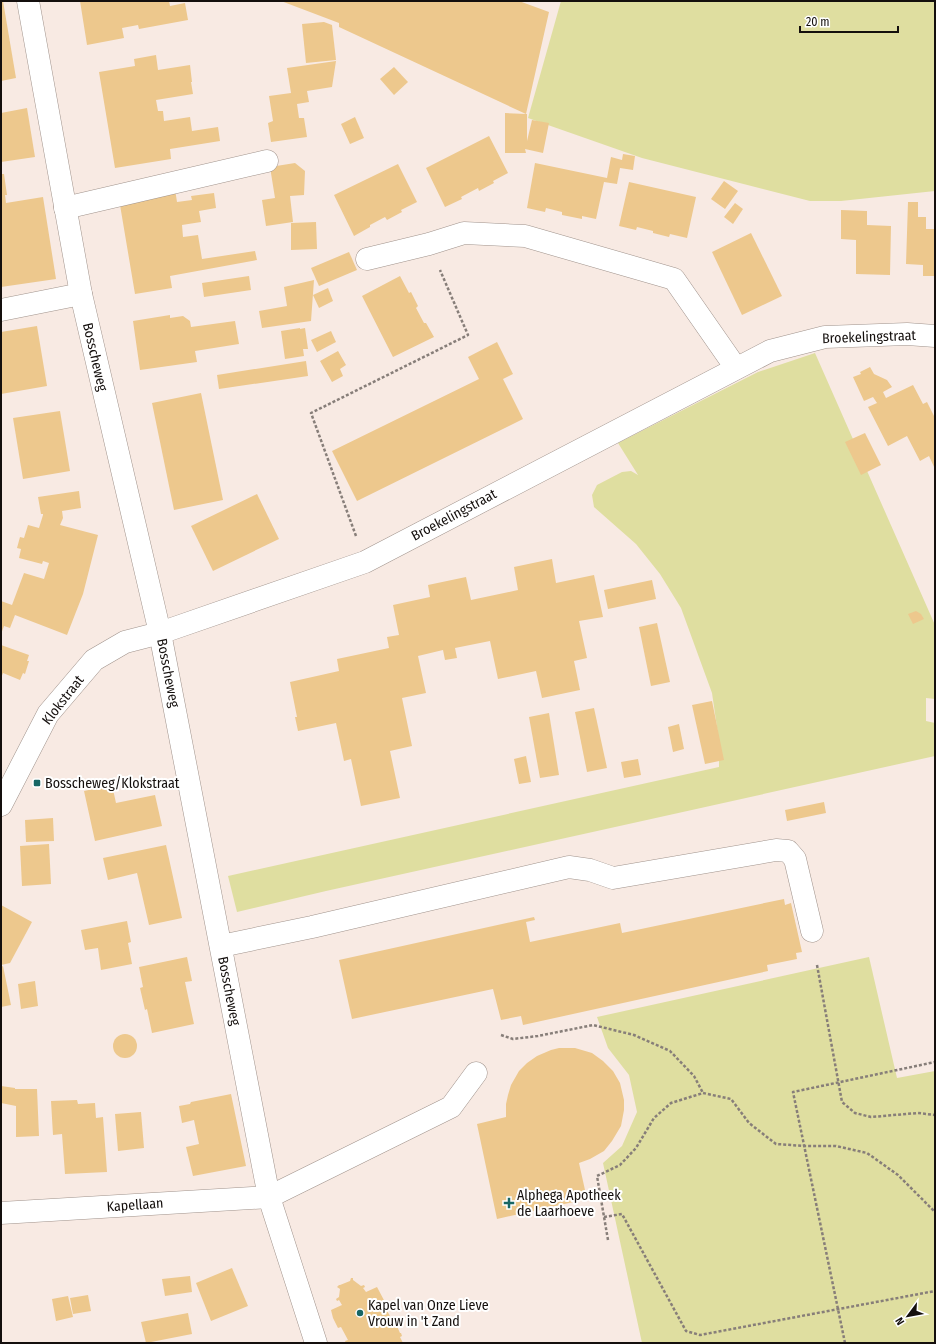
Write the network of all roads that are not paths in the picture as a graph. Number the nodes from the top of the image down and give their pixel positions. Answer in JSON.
{"nodes":[{"id":1,"x":28,"y":1,"type":"edge"},
{"id":2,"x":267,"y":161,"type":"dead end"},
{"id":3,"x":65,"y":208,"type":"junction"},
{"id":4,"x":367,"y":259,"type":"dead end"},
{"id":5,"x":80,"y":294,"type":"junction"},
{"id":6,"x":1,"y":310,"type":"edge"},
{"id":7,"x":935,"y":336,"type":"edge"},
{"id":8,"x":736,"y":368,"type":"junction"},
{"id":9,"x":160,"y":633,"type":"junction"},
{"id":10,"x":1,"y":805,"type":"edge"},
{"id":11,"x":812,"y":931,"type":"dead end"},
{"id":12,"x":221,"y":946,"type":"junction"},
{"id":13,"x":476,"y":1073,"type":"dead end"},
{"id":14,"x":269,"y":1197,"type":"junction"},
{"id":15,"x":1,"y":1213,"type":"edge"},
{"id":16,"x":316,"y":1343,"type":"edge"}],
"edges":[{"from":1,"to":3,"type":"street","name":"Bosscheweg"},
{"from":2,"to":3,"type":"street"},
{"from":3,"to":5,"type":"street","name":"Bosscheweg"},
{"from":4,"to":8,"type":"street"},
{"from":5,"to":6,"type":"street"},
{"from":5,"to":9,"type":"street","name":"Bosscheweg"},
{"from":7,"to":8,"type":"street","name":"Broekelingstraat"},
{"from":8,"to":9,"type":"street","name":"Broekelingstraat"},
{"from":9,"to":10,"type":"street","name":"Klokstraat"},
{"from":9,"to":12,"type":"street","name":"Bosscheweg"},
{"from":11,"to":12,"type":"street"},
{"from":12,"to":14,"type":"street","name":"Bosscheweg"},
{"from":13,"to":14,"type":"street"},
{"from":14,"to":15,"type":"street","name":"Kapellaan"},
{"from":14,"to":16,"type":"street","name":"Bosscheweg"}]}
